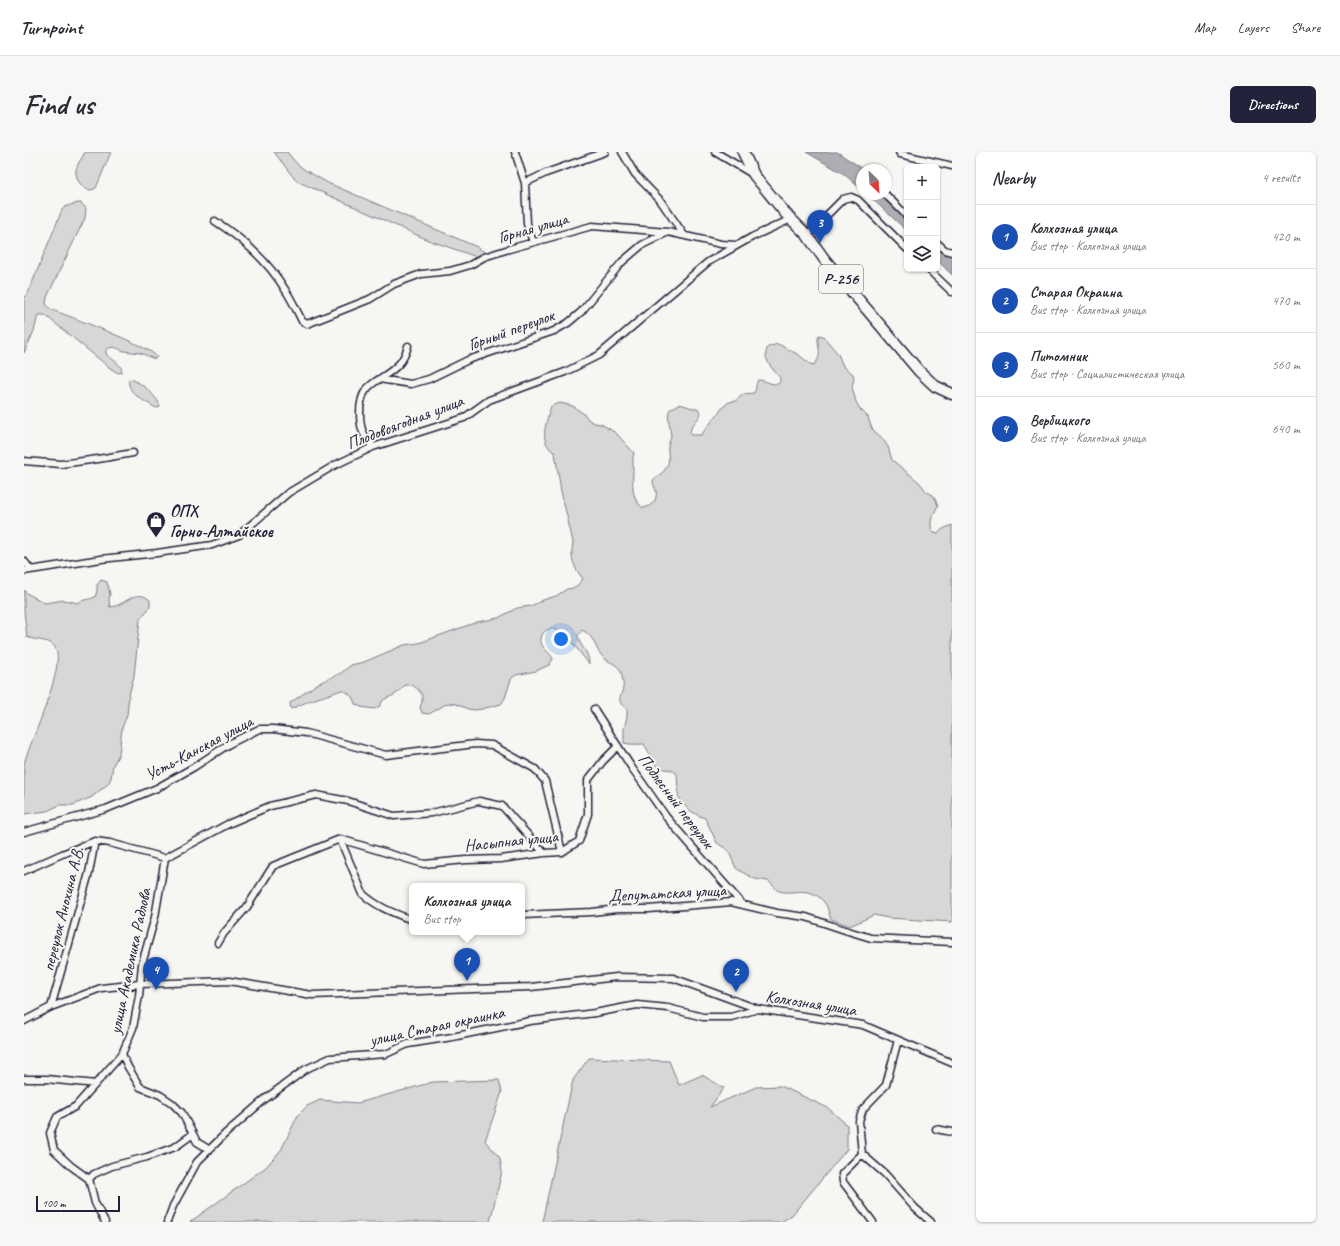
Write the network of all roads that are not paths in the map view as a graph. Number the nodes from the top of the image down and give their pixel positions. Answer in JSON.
{"nodes":[{"id":1,"x":515,"y":152,"type":"edge"},
{"id":2,"x":605,"y":152,"type":"edge"},
{"id":3,"x":622,"y":152,"type":"edge"},
{"id":4,"x":716,"y":152,"type":"edge"},
{"id":5,"x":743,"y":152,"type":"edge"},
{"id":6,"x":899,"y":152,"type":"edge"},
{"id":7,"x":952,"y":166,"type":"edge"},
{"id":8,"x":754,"y":175,"type":"junction"},
{"id":9,"x":525,"y":183,"type":"junction"},
{"id":10,"x":891,"y":200,"type":"edge"},
{"id":11,"x":904,"y":213,"type":"edge"},
{"id":12,"x":791,"y":219,"type":"junction"},
{"id":13,"x":215,"y":221,"type":"dead end"},
{"id":14,"x":668,"y":232,"type":"junction"},
{"id":15,"x":684,"y":235,"type":"junction"},
{"id":16,"x":807,"y":235,"type":"junction"},
{"id":17,"x":533,"y":242,"type":"junction"},
{"id":18,"x":736,"y":245,"type":"junction"},
{"id":19,"x":904,"y":246,"type":"edge"},
{"id":20,"x":940,"y":246,"type":"edge"},
{"id":21,"x":952,"y":252,"type":"edge"},
{"id":22,"x":931,"y":272,"type":"edge"},
{"id":23,"x":952,"y":292,"type":"edge"},
{"id":24,"x":408,"y":346,"type":"dead end"},
{"id":25,"x":379,"y":380,"type":"junction"},
{"id":26,"x":952,"y":394,"type":"edge"},
{"id":27,"x":373,"y":446,"type":"junction"},
{"id":28,"x":133,"y":453,"type":"dead end"},
{"id":29,"x":24,"y":460,"type":"edge"},
{"id":30,"x":24,"y":561,"type":"edge"},
{"id":31,"x":27,"y":570,"type":"edge"},
{"id":32,"x":594,"y":709,"type":"dead end"},
{"id":33,"x":618,"y":746,"type":"junction"},
{"id":34,"x":24,"y":832,"type":"edge"},
{"id":35,"x":340,"y":839,"type":"junction"},
{"id":36,"x":94,"y":841,"type":"junction"},
{"id":37,"x":562,"y":852,"type":"junction"},
{"id":38,"x":544,"y":853,"type":"junction"},
{"id":39,"x":165,"y":858,"type":"junction"},
{"id":40,"x":24,"y":871,"type":"edge"},
{"id":41,"x":743,"y":905,"type":"junction"},
{"id":42,"x":525,"y":915,"type":"edge"},
{"id":43,"x":409,"y":919,"type":"edge"},
{"id":44,"x":952,"y":942,"type":"edge"},
{"id":45,"x":218,"y":943,"type":"dead end"},
{"id":46,"x":140,"y":984,"type":"junction"},
{"id":47,"x":51,"y":1007,"type":"junction"},
{"id":48,"x":758,"y":1009,"type":"junction"},
{"id":49,"x":24,"y":1021,"type":"edge"},
{"id":50,"x":898,"y":1040,"type":"junction"},
{"id":51,"x":122,"y":1054,"type":"junction"},
{"id":52,"x":952,"y":1063,"type":"edge"},
{"id":53,"x":24,"y":1079,"type":"edge"},
{"id":54,"x":96,"y":1084,"type":"junction"},
{"id":55,"x":936,"y":1129,"type":"dead end"},
{"id":56,"x":952,"y":1132,"type":"edge"},
{"id":57,"x":193,"y":1134,"type":"junction"},
{"id":58,"x":210,"y":1150,"type":"junction"},
{"id":59,"x":862,"y":1154,"type":"junction"},
{"id":60,"x":89,"y":1179,"type":"junction"},
{"id":61,"x":105,"y":1222,"type":"edge"},
{"id":62,"x":167,"y":1222,"type":"edge"},
{"id":63,"x":873,"y":1222,"type":"edge"},
{"id":64,"x":931,"y":1222,"type":"edge"}],
"edges":[{"from":1,"to":9,"type":"street"},
{"from":2,"to":9,"type":"street"},
{"from":3,"to":15,"type":"street"},
{"from":4,"to":8,"type":"street"},
{"from":5,"to":8,"type":"main road","number":"Р-256"},
{"from":6,"to":7,"type":"street"},
{"from":8,"to":12,"type":"main road","number":"Р-256"},
{"from":9,"to":17,"type":"street"},
{"from":10,"to":11,"type":"street"},
{"from":12,"to":16,"type":"main road","number":"Р-256"},
{"from":12,"to":18,"type":"street","name":"Плодовоягодная улица"},
{"from":13,"to":17,"type":"street","name":"Горная улица"},
{"from":14,"to":15,"type":"street","name":"Горная улица"},
{"from":14,"to":17,"type":"street","name":"Горная улица"},
{"from":14,"to":25,"type":"street","name":"Горный переулок"},
{"from":15,"to":18,"type":"street","name":"Горная улица"},
{"from":16,"to":19,"type":"street"},
{"from":16,"to":26,"type":"main road","number":"Р-256"},
{"from":18,"to":27,"type":"street","name":"Плодовоягодная улица"},
{"from":20,"to":21,"type":"street"},
{"from":22,"to":23,"type":"street"},
{"from":24,"to":25,"type":"street"},
{"from":25,"to":27,"type":"street"},
{"from":27,"to":31,"type":"street","name":"Плодовоягодная улица"},
{"from":28,"to":29,"type":"street"},
{"from":30,"to":31,"type":"street"},
{"from":32,"to":33,"type":"street","name":"Подлесный переулок"},
{"from":33,"to":37,"type":"street","name":"Насыпная улица"},
{"from":33,"to":41,"type":"street","name":"Подлесный переулок"},
{"from":34,"to":37,"type":"street","name":"Усть-Канская улица"},
{"from":35,"to":38,"type":"street","name":"Насыпная улица"},
{"from":35,"to":43,"type":"street"},
{"from":35,"to":45,"type":"street"},
{"from":36,"to":39,"type":"street"},
{"from":36,"to":40,"type":"street"},
{"from":36,"to":47,"type":"street","name":"переулок Анохина А.В."},
{"from":37,"to":38,"type":"street","name":"Насыпная улица"},
{"from":38,"to":39,"type":"street"},
{"from":39,"to":46,"type":"street","name":"улица Академика Радлова"},
{"from":41,"to":42,"type":"street","name":"Депутатская улица"},
{"from":41,"to":44,"type":"street","name":"Депутатская улица"},
{"from":46,"to":47,"type":"street","name":"Колхозная улица"},
{"from":46,"to":48,"type":"street","name":"Колхозная улица"},
{"from":46,"to":51,"type":"street","name":"улица Академика Радлова"},
{"from":47,"to":49,"type":"street","name":"Колхозная улица"},
{"from":48,"to":50,"type":"street","name":"Колхозная улица"},
{"from":48,"to":58,"type":"street","name":"улица Старая окраинка"},
{"from":50,"to":52,"type":"street","name":"Колхозная улица"},
{"from":50,"to":59,"type":"street"},
{"from":51,"to":54,"type":"street","name":"улица Академика Радлова"},
{"from":51,"to":57,"type":"street"},
{"from":53,"to":54,"type":"street"},
{"from":54,"to":60,"type":"street","name":"улица Академика Радлова"},
{"from":55,"to":56,"type":"street"},
{"from":57,"to":58,"type":"street"},
{"from":57,"to":60,"type":"street"},
{"from":58,"to":62,"type":"street","name":"улица Старая окраинка"},
{"from":59,"to":63,"type":"street"},
{"from":59,"to":64,"type":"street"},
{"from":60,"to":61,"type":"street"}]}
